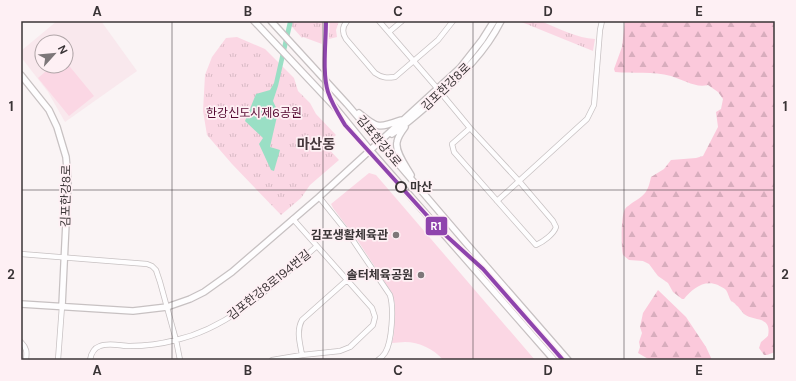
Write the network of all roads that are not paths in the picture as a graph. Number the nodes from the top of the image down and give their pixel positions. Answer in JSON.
{"nodes":[{"id":1,"x":254,"y":21,"type":"edge"},
{"id":2,"x":271,"y":21,"type":"edge"},
{"id":3,"x":347,"y":21,"type":"edge"},
{"id":4,"x":379,"y":21,"type":"edge"},
{"id":5,"x":402,"y":21,"type":"edge"},
{"id":6,"x":453,"y":21,"type":"edge"},
{"id":7,"x":494,"y":21,"type":"edge"},
{"id":8,"x":501,"y":21,"type":"edge"},
{"id":9,"x":602,"y":21,"type":"edge"},
{"id":10,"x":389,"y":32,"type":"junction"},
{"id":11,"x":414,"y":61,"type":"junction"},
{"id":12,"x":21,"y":75,"type":"edge"},
{"id":13,"x":439,"y":91,"type":"junction"},
{"id":14,"x":347,"y":104,"type":"junction"},
{"id":15,"x":405,"y":122,"type":"junction"},
{"id":16,"x":470,"y":128,"type":"junction"},
{"id":17,"x":380,"y":142,"type":"junction"},
{"id":18,"x":370,"y":150,"type":"junction"},
{"id":19,"x":519,"y":181,"type":"junction"},
{"id":20,"x":420,"y":189,"type":"junction"},
{"id":21,"x":319,"y":198,"type":"junction"},
{"id":22,"x":497,"y":201,"type":"junction"},
{"id":23,"x":293,"y":219,"type":"junction"},
{"id":24,"x":317,"y":246,"type":"junction"},
{"id":25,"x":21,"y":254,"type":"edge"},
{"id":26,"x":65,"y":258,"type":"junction"},
{"id":27,"x":347,"y":280,"type":"junction"},
{"id":28,"x":21,"y":304,"type":"edge"},
{"id":29,"x":62,"y":306,"type":"junction"},
{"id":30,"x":167,"y":307,"type":"junction"},
{"id":31,"x":176,"y":340,"type":"junction"},
{"id":32,"x":21,"y":342,"type":"edge"},
{"id":33,"x":302,"y":355,"type":"junction"},
{"id":34,"x":26,"y":360,"type":"edge"},
{"id":35,"x":58,"y":360,"type":"edge"},
{"id":36,"x":90,"y":360,"type":"edge"},
{"id":37,"x":180,"y":360,"type":"edge"},
{"id":38,"x":272,"y":360,"type":"edge"},
{"id":39,"x":378,"y":360,"type":"edge"},
{"id":40,"x":554,"y":360,"type":"edge"},
{"id":41,"x":568,"y":360,"type":"edge"}],
"edges":[{"from":1,"to":18,"type":"street","name":"김포한강3로"},
{"from":2,"to":14,"type":"street","name":"김포한강3로"},
{"from":3,"to":11,"type":"street"},
{"from":4,"to":10,"type":"street"},
{"from":5,"to":10,"type":"street"},
{"from":6,"to":11,"type":"street"},
{"from":7,"to":13,"type":"street","name":"김포한강8로"},
{"from":8,"to":13,"type":"street","name":"김포한강8로"},
{"from":9,"to":19,"type":"street"},
{"from":10,"to":11,"type":"street"},
{"from":11,"to":13,"type":"street"},
{"from":12,"to":26,"type":"street","name":"김포한강8로"},
{"from":13,"to":15,"type":"street","name":"김포한강8로"},
{"from":13,"to":16,"type":"street"},
{"from":14,"to":15,"type":"street"},
{"from":14,"to":17,"type":"street","name":"김포한강3로"},
{"from":15,"to":17,"type":"street","name":"김포한강8로"},
{"from":15,"to":20,"type":"street"},
{"from":16,"to":19,"type":"street"},
{"from":16,"to":22,"type":"street"},
{"from":17,"to":18,"type":"street","name":"김포한강8로"},
{"from":17,"to":20,"type":"street","name":"김포한강3로"},
{"from":18,"to":21,"type":"street","name":"김포한강8로"},
{"from":18,"to":40,"type":"street","name":"김포한강3로"},
{"from":19,"to":22,"type":"street"},
{"from":19,"to":22,"type":"street"},
{"from":20,"to":41,"type":"street","name":"김포한강3로"},
{"from":21,"to":23,"type":"street","name":"김포한강8로"},
{"from":21,"to":39,"type":"street"},
{"from":23,"to":24,"type":"street","name":"김포한강8로194번길"},
{"from":23,"to":30,"type":"street","name":"김포한강8로"},
{"from":24,"to":27,"type":"street","name":"김포한강8로194번길"},
{"from":24,"to":31,"type":"street","name":"김포한강8로194번길"},
{"from":25,"to":26,"type":"street"},
{"from":26,"to":29,"type":"street","name":"김포한강8로"},
{"from":26,"to":30,"type":"street"},
{"from":27,"to":33,"type":"street"},
{"from":27,"to":33,"type":"street","name":"김포한강8로194번길"},
{"from":28,"to":29,"type":"street","name":"김포한강8로"},
{"from":29,"to":30,"type":"street","name":"김포한강8로"},
{"from":29,"to":35,"type":"street"},
{"from":30,"to":31,"type":"street"},
{"from":31,"to":36,"type":"street","name":"김포한강8로194번길"},
{"from":31,"to":37,"type":"street"},
{"from":32,"to":34,"type":"street"},
{"from":33,"to":38,"type":"street","name":"김포한강8로194번길"}]}
